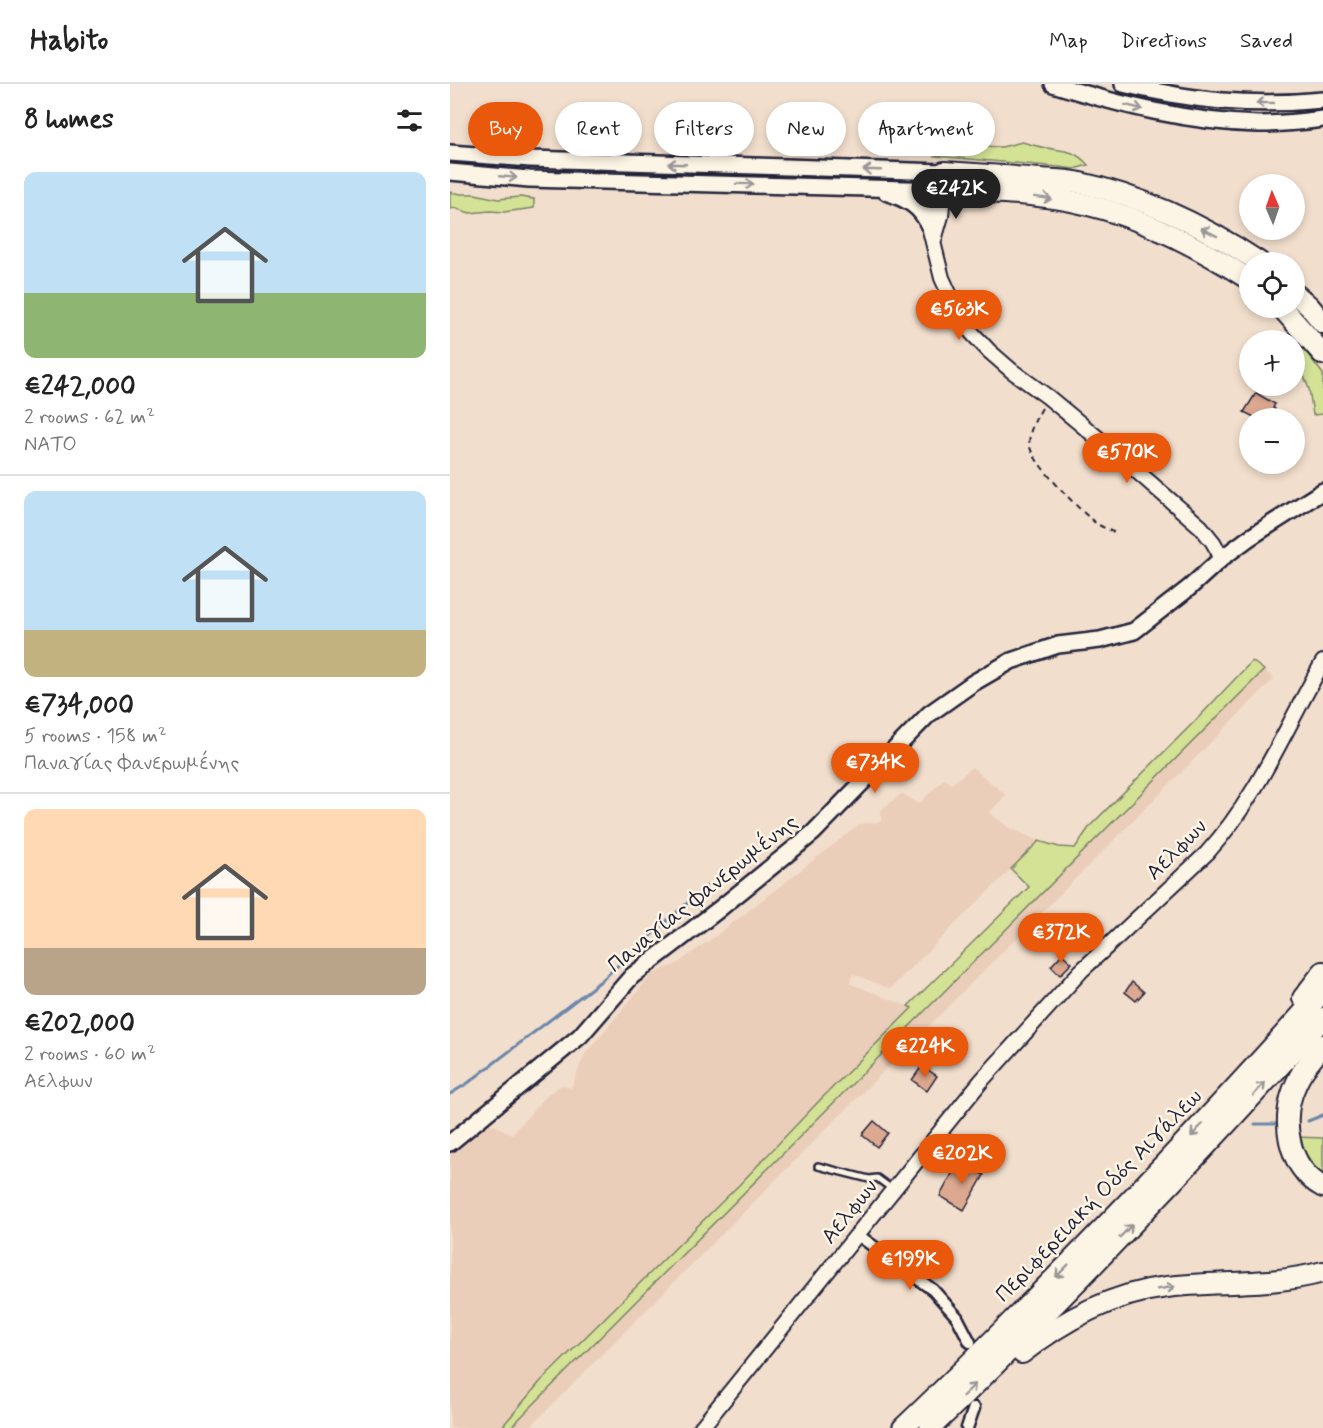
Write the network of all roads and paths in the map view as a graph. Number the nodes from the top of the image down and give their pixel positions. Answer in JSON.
{"nodes":[{"id":1,"x":1053,"y":84,"type":"edge"},
{"id":2,"x":1123,"y":84,"type":"edge"},
{"id":3,"x":1323,"y":100,"type":"edge"},
{"id":4,"x":1323,"y":119,"type":"edge"},
{"id":5,"x":450,"y":153,"type":"edge"},
{"id":6,"x":450,"y":172,"type":"edge"},
{"id":7,"x":937,"y":181,"type":"junction"},
{"id":8,"x":875,"y":188,"type":"junction"},
{"id":9,"x":929,"y":226,"type":"junction"},
{"id":10,"x":934,"y":243,"type":"junction"},
{"id":11,"x":1243,"y":252,"type":"edge"},
{"id":12,"x":1239,"y":273,"type":"edge"},
{"id":13,"x":1305,"y":303,"type":"edge"},
{"id":14,"x":1292,"y":318,"type":"edge"},
{"id":15,"x":1323,"y":323,"type":"edge"},
{"id":16,"x":1323,"y":354,"type":"edge"},
{"id":17,"x":1048,"y":398,"type":"junction"},
{"id":18,"x":1323,"y":490,"type":"edge"},
{"id":19,"x":1118,"y":534,"type":"dead end"},
{"id":20,"x":1222,"y":558,"type":"junction"},
{"id":21,"x":1323,"y":662,"type":"edge"},
{"id":22,"x":1323,"y":972,"type":"edge"},
{"id":23,"x":1323,"y":992,"type":"edge"},
{"id":24,"x":1323,"y":1018,"type":"edge"},
{"id":25,"x":1289,"y":1029,"type":"junction"},
{"id":26,"x":1323,"y":1045,"type":"edge"},
{"id":27,"x":450,"y":1143,"type":"edge"},
{"id":28,"x":818,"y":1166,"type":"dead end"},
{"id":29,"x":1323,"y":1187,"type":"edge"},
{"id":30,"x":894,"y":1190,"type":"junction"},
{"id":31,"x":858,"y":1235,"type":"junction"},
{"id":32,"x":1323,"y":1272,"type":"edge"},
{"id":33,"x":970,"y":1342,"type":"dead end"},
{"id":34,"x":997,"y":1363,"type":"junction"},
{"id":35,"x":974,"y":1408,"type":"dead end"},
{"id":36,"x":701,"y":1428,"type":"edge"},
{"id":37,"x":903,"y":1428,"type":"edge"},
{"id":38,"x":930,"y":1428,"type":"edge"},
{"id":39,"x":967,"y":1428,"type":"edge"}],
"edges":[{"from":1,"to":4,"type":"main road","one_way":true},
{"from":3,"to":2,"type":"main road","one_way":true},
{"from":7,"to":5,"type":"main road","one_way":true},
{"from":6,"to":8,"type":"main road","one_way":true},
{"from":7,"to":8,"type":"main road"},
{"from":7,"to":9,"type":"street"},
{"from":7,"to":10,"type":"street"},
{"from":11,"to":7,"type":"highway","one_way":true},
{"from":7,"to":12,"type":"highway","one_way":true},
{"from":8,"to":9,"type":"main road"},
{"from":9,"to":10,"type":"street"},
{"from":10,"to":17,"type":"street"},
{"from":13,"to":15,"type":"highway"},
{"from":14,"to":16,"type":"highway"},
{"from":17,"to":19,"type":"path"},
{"from":17,"to":20,"type":"street"},
{"from":18,"to":20,"type":"main road","name":"Παναγίας Φανερωμένης"},
{"from":20,"to":27,"type":"main road","name":"Παναγίας Φανερωμένης"},
{"from":21,"to":30,"type":"street","name":"Αελφων"},
{"from":22,"to":25,"type":"highway"},
{"from":23,"to":25,"type":"highway","name":"Περιφερειακή Οδός Αιγάλεω"},
{"from":34,"to":24,"type":"highway","name":"Περιφερειακή Οδός Αιγάλεω","one_way":true},
{"from":25,"to":37,"type":"highway","name":"Περιφερειακή Οδός Αιγάλεω","one_way":true},
{"from":26,"to":29,"type":"highway"},
{"from":28,"to":30,"type":"lane"},
{"from":30,"to":31,"type":"street","name":"Αελφων"},
{"from":31,"to":33,"type":"street"},
{"from":31,"to":36,"type":"street","name":"Αελφων"},
{"from":34,"to":32,"type":"highway","one_way":true},
{"from":38,"to":34,"type":"highway","name":"Περιφερειακή Οδός Αιγάλεω","one_way":true},
{"from":35,"to":39,"type":"street"}]}
